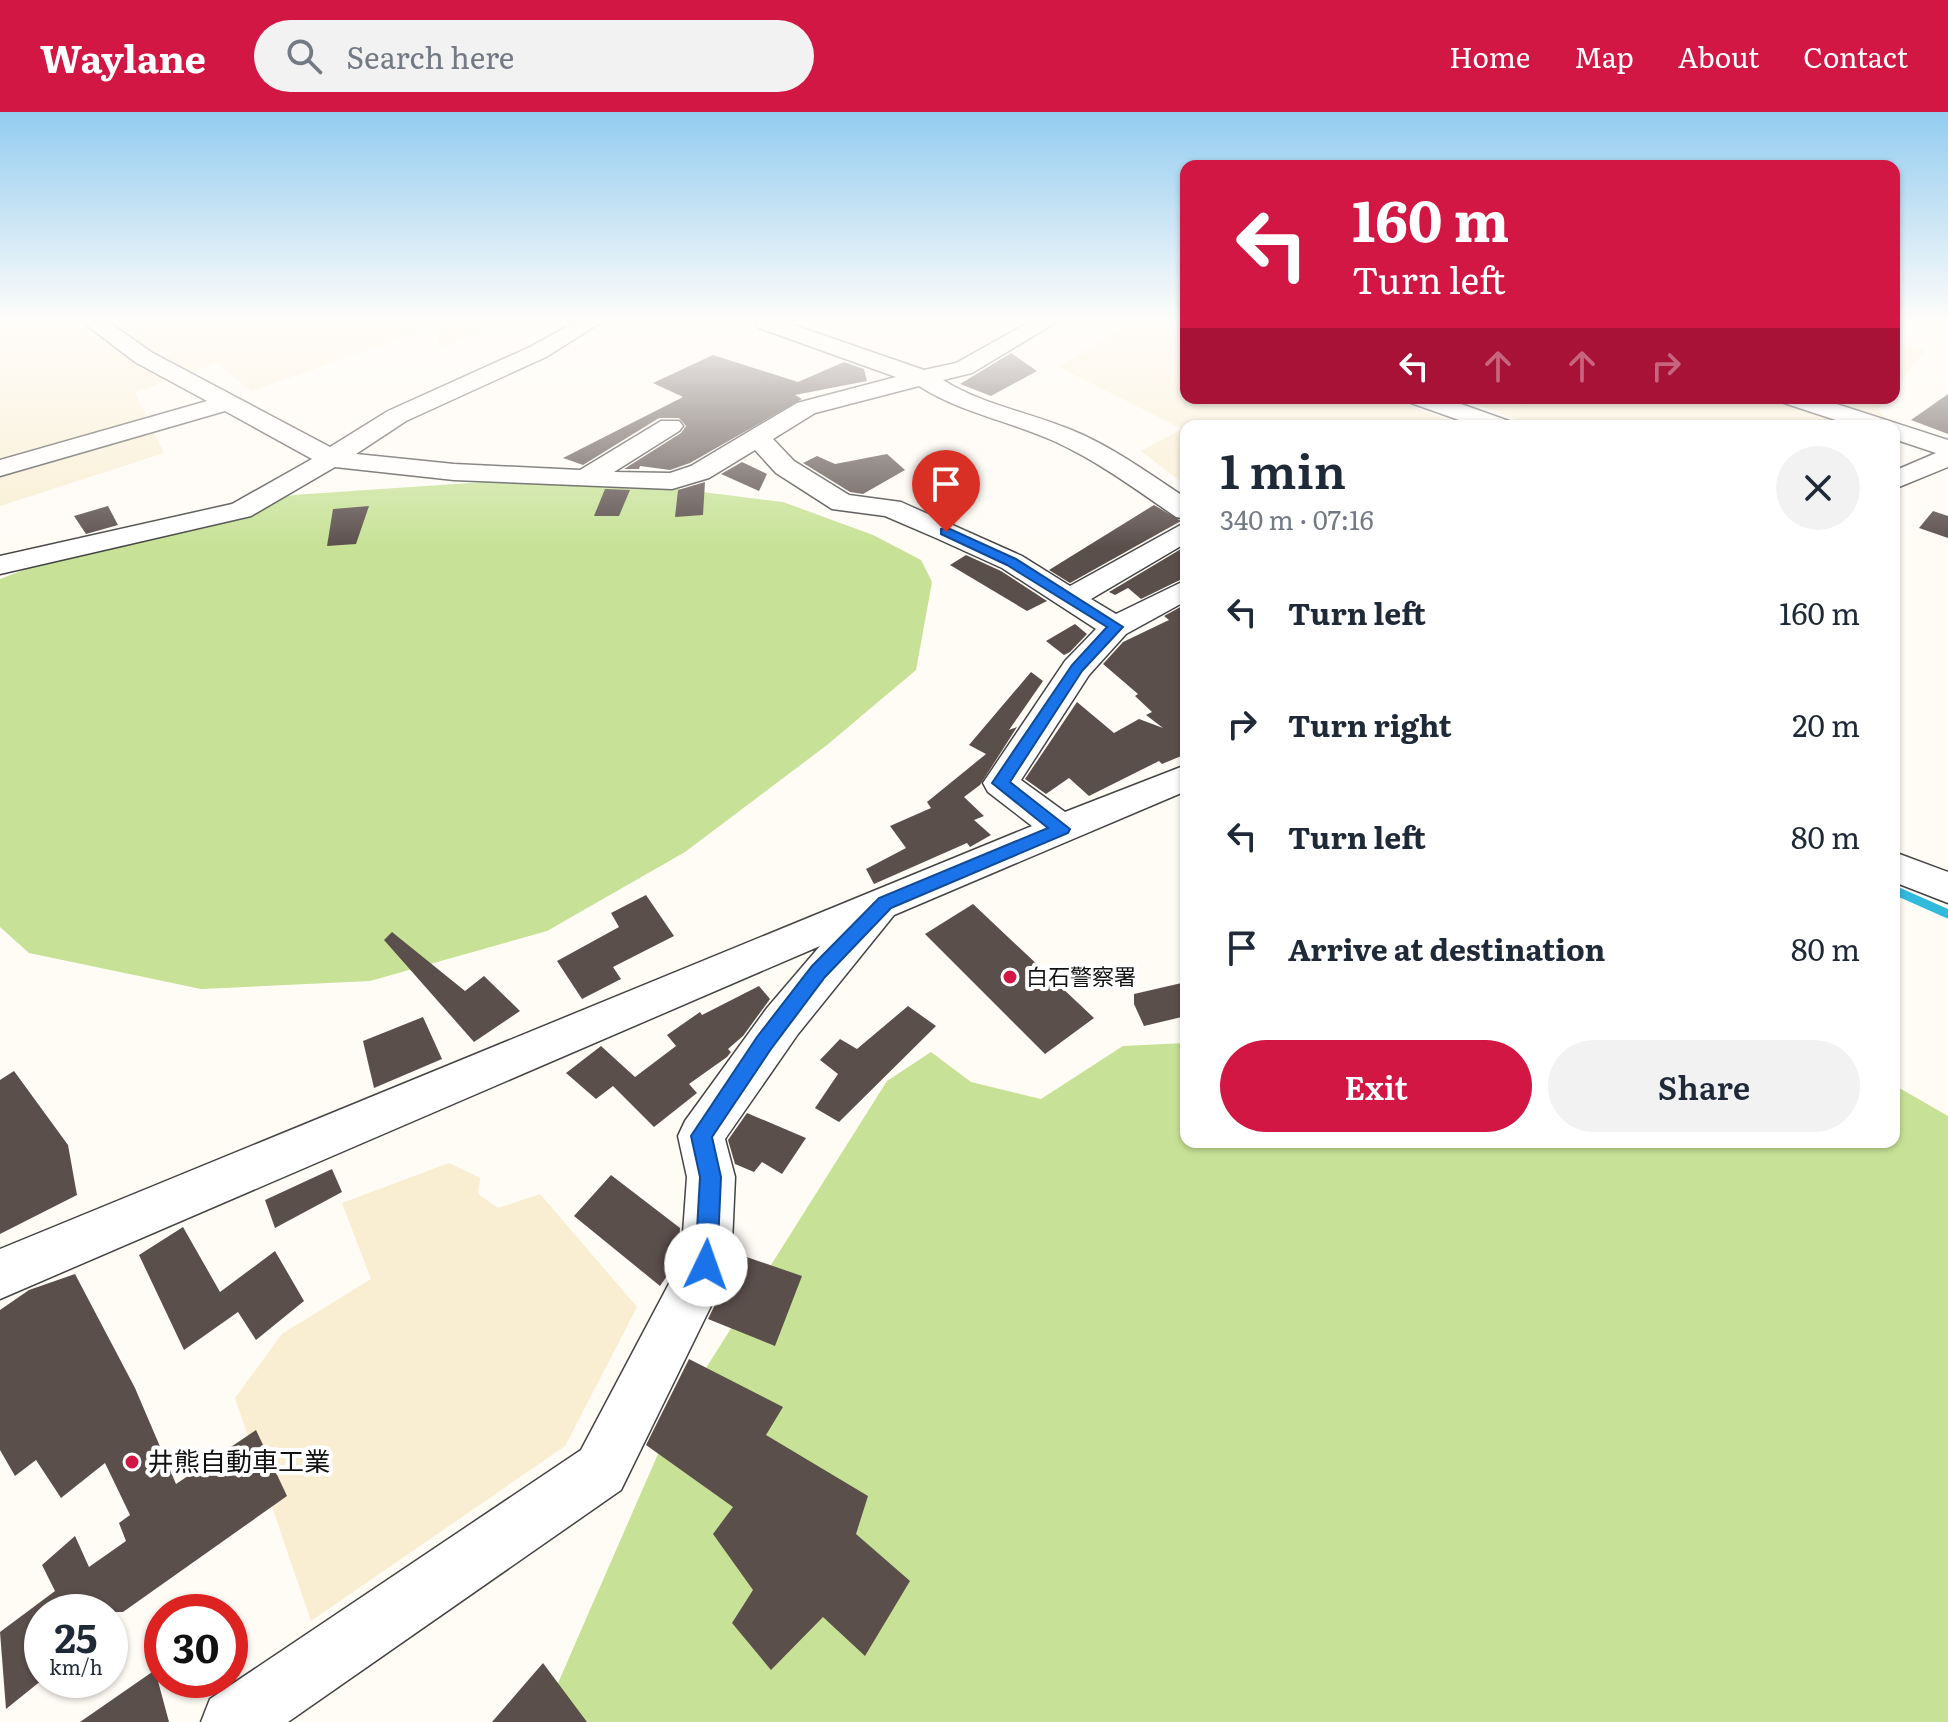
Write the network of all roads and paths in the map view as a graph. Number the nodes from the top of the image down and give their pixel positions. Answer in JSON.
{"nodes":[{"id":1,"x":219,"y":398,"type":"edge"},
{"id":2,"x":437,"y":398,"type":"edge"},
{"id":3,"x":835,"y":398,"type":"edge"},
{"id":4,"x":956,"y":398,"type":"edge"},
{"id":5,"x":228,"y":403,"type":"junction"},
{"id":6,"x":1437,"y":404,"type":"edge"},
{"id":7,"x":1812,"y":404,"type":"edge"},
{"id":8,"x":1483,"y":420,"type":"edge"},
{"id":9,"x":1861,"y":420,"type":"edge"},
{"id":10,"x":670,"y":426,"type":"dead end"},
{"id":11,"x":1900,"y":433,"type":"edge"},
{"id":12,"x":759,"y":439,"type":"junction"},
{"id":13,"x":1948,"y":448,"type":"edge"},
{"id":14,"x":1948,"y":457,"type":"edge"},
{"id":15,"x":332,"y":459,"type":"junction"},
{"id":16,"x":0,"y":468,"type":"edge"},
{"id":17,"x":1904,"y":477,"type":"edge"},
{"id":18,"x":584,"y":479,"type":"junction"},
{"id":19,"x":1948,"y":482,"type":"edge"},
{"id":20,"x":1180,"y":507,"type":"edge"},
{"id":21,"x":1180,"y":534,"type":"edge"},
{"id":22,"x":0,"y":565,"type":"edge"},
{"id":23,"x":1180,"y":592,"type":"edge"},
{"id":24,"x":1069,"y":599,"type":"junction"},
{"id":25,"x":1115,"y":627,"type":"junction"},
{"id":26,"x":1180,"y":780,"type":"edge"},
{"id":27,"x":1062,"y":829,"type":"junction"},
{"id":28,"x":1900,"y":868,"type":"edge"},
{"id":29,"x":1948,"y":888,"type":"edge"},
{"id":30,"x":885,"y":903,"type":"junction"},
{"id":31,"x":0,"y":1274,"type":"edge"},
{"id":32,"x":233,"y":1722,"type":"edge"}],
"edges":[{"from":1,"to":5,"type":"street"},
{"from":2,"to":15,"type":"street"},
{"from":3,"to":12,"type":"street"},
{"from":4,"to":20,"type":"street"},
{"from":5,"to":15,"type":"street"},
{"from":5,"to":16,"type":"street"},
{"from":6,"to":8,"type":"street"},
{"from":7,"to":9,"type":"street"},
{"from":10,"to":18,"type":"street"},
{"from":11,"to":13,"type":"street"},
{"from":12,"to":18,"type":"street"},
{"from":12,"to":24,"type":"street"},
{"from":14,"to":17,"type":"street"},
{"from":15,"to":18,"type":"street"},
{"from":15,"to":22,"type":"street"},
{"from":17,"to":19,"type":"street"},
{"from":21,"to":24,"type":"street"},
{"from":23,"to":25,"type":"street"},
{"from":24,"to":25,"type":"street"},
{"from":25,"to":27,"type":"street"},
{"from":26,"to":27,"type":"street"},
{"from":27,"to":30,"type":"street"},
{"from":28,"to":29,"type":"street"},
{"from":30,"to":31,"type":"street"},
{"from":30,"to":32,"type":"street"}]}
